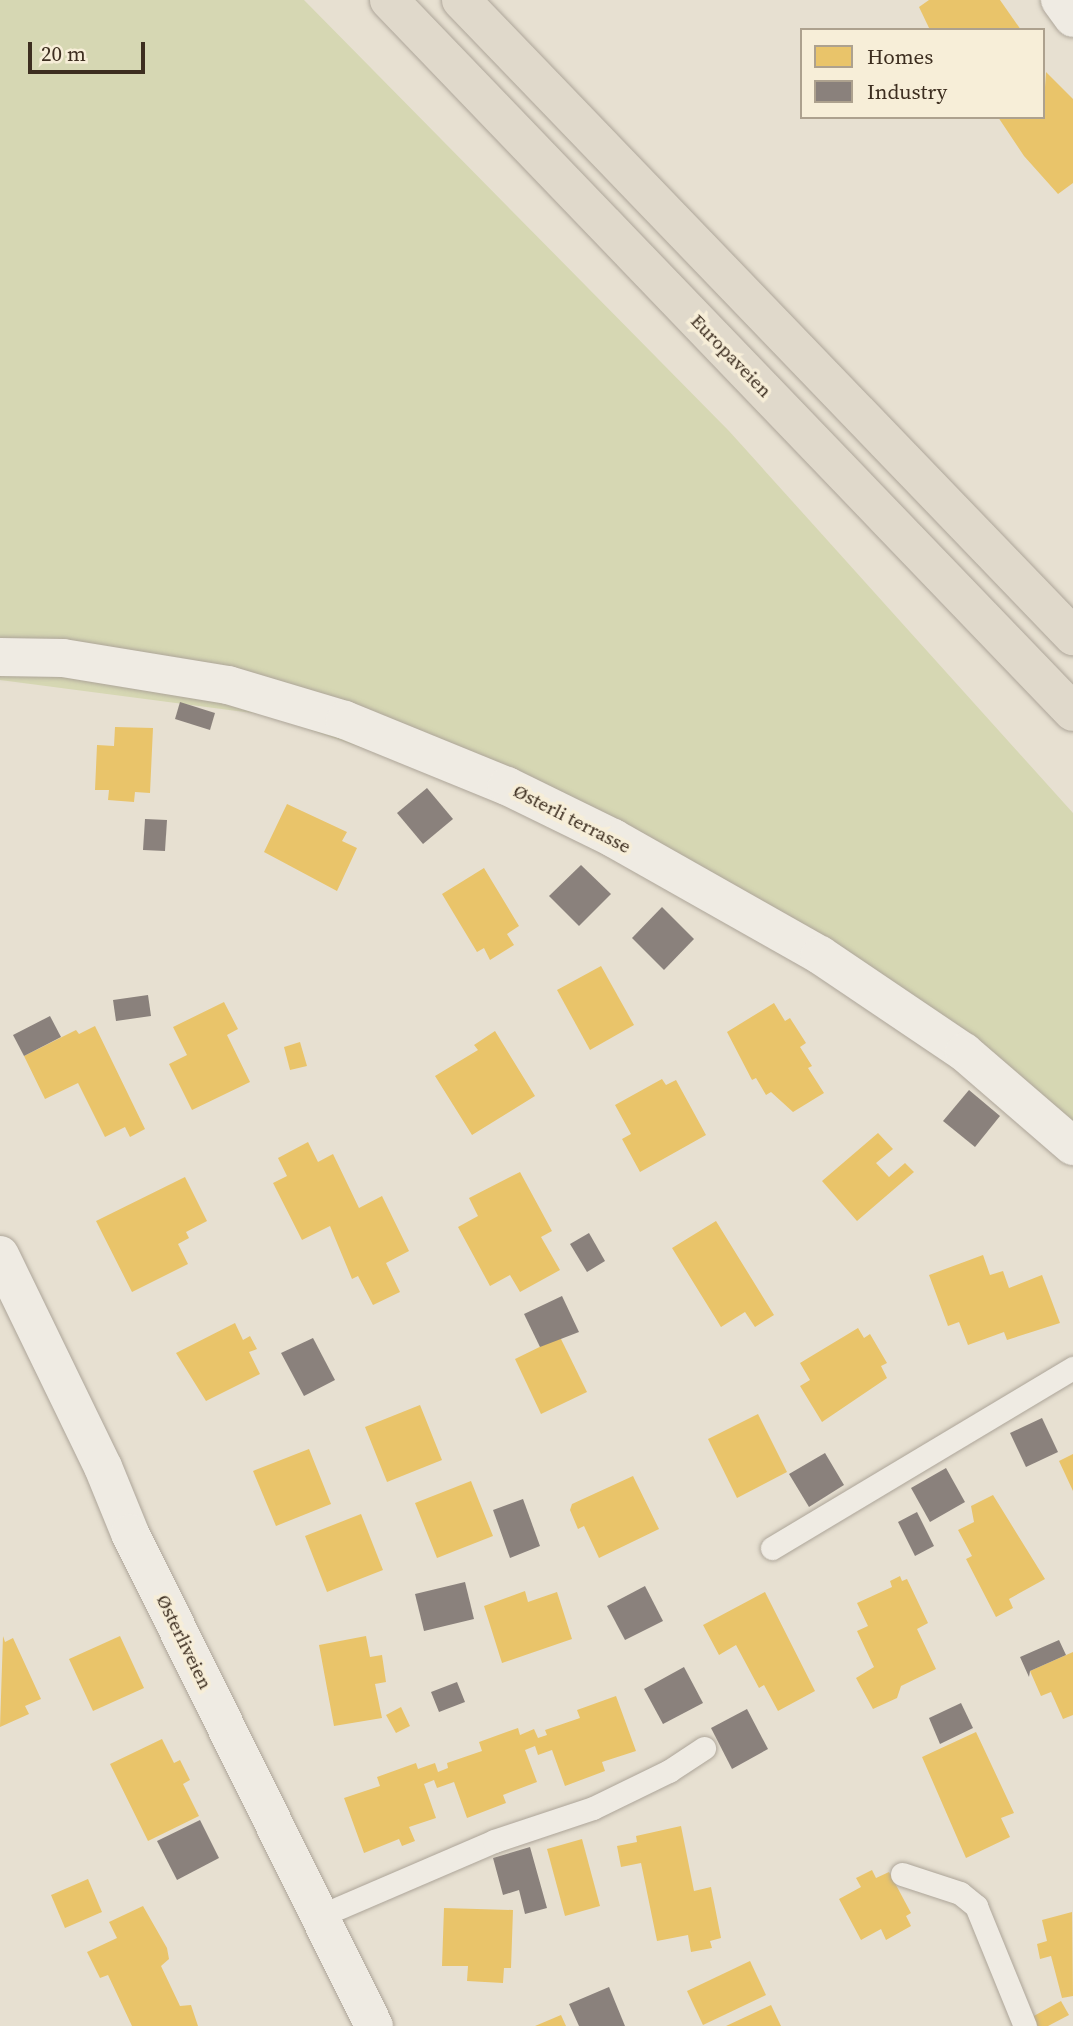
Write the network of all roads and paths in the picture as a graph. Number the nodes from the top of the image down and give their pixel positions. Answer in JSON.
{"nodes":[{"id":1,"x":389,"y":0,"type":"edge"},
{"id":2,"x":461,"y":0,"type":"edge"},
{"id":3,"x":1060,"y":0,"type":"edge"},
{"id":4,"x":1073,"y":18,"type":"edge"},
{"id":5,"x":1073,"y":636,"type":"edge"},
{"id":6,"x":0,"y":657,"type":"edge"},
{"id":7,"x":1073,"y":712,"type":"edge"},
{"id":8,"x":1073,"y":1146,"type":"edge"},
{"id":9,"x":0,"y":1255,"type":"edge"},
{"id":10,"x":1073,"y":1368,"type":"edge"},
{"id":11,"x":772,"y":1548,"type":"dead end"},
{"id":12,"x":704,"y":1748,"type":"dead end"},
{"id":13,"x":902,"y":1874,"type":"dead end"},
{"id":14,"x":320,"y":1916,"type":"junction"},
{"id":15,"x":373,"y":2026,"type":"edge"},
{"id":16,"x":1025,"y":2026,"type":"edge"}],
"edges":[{"from":1,"to":7,"type":"highway","name":"Europaveien"},
{"from":2,"to":5,"type":"highway"},
{"from":3,"to":4,"type":"street"},
{"from":6,"to":8,"type":"street","name":"Østerli terrasse"},
{"from":9,"to":14,"type":"street","name":"Østerliveien"},
{"from":10,"to":11,"type":"lane"},
{"from":12,"to":14,"type":"lane"},
{"from":13,"to":16,"type":"lane"},
{"from":14,"to":15,"type":"street","name":"Østerliveien"}]}
